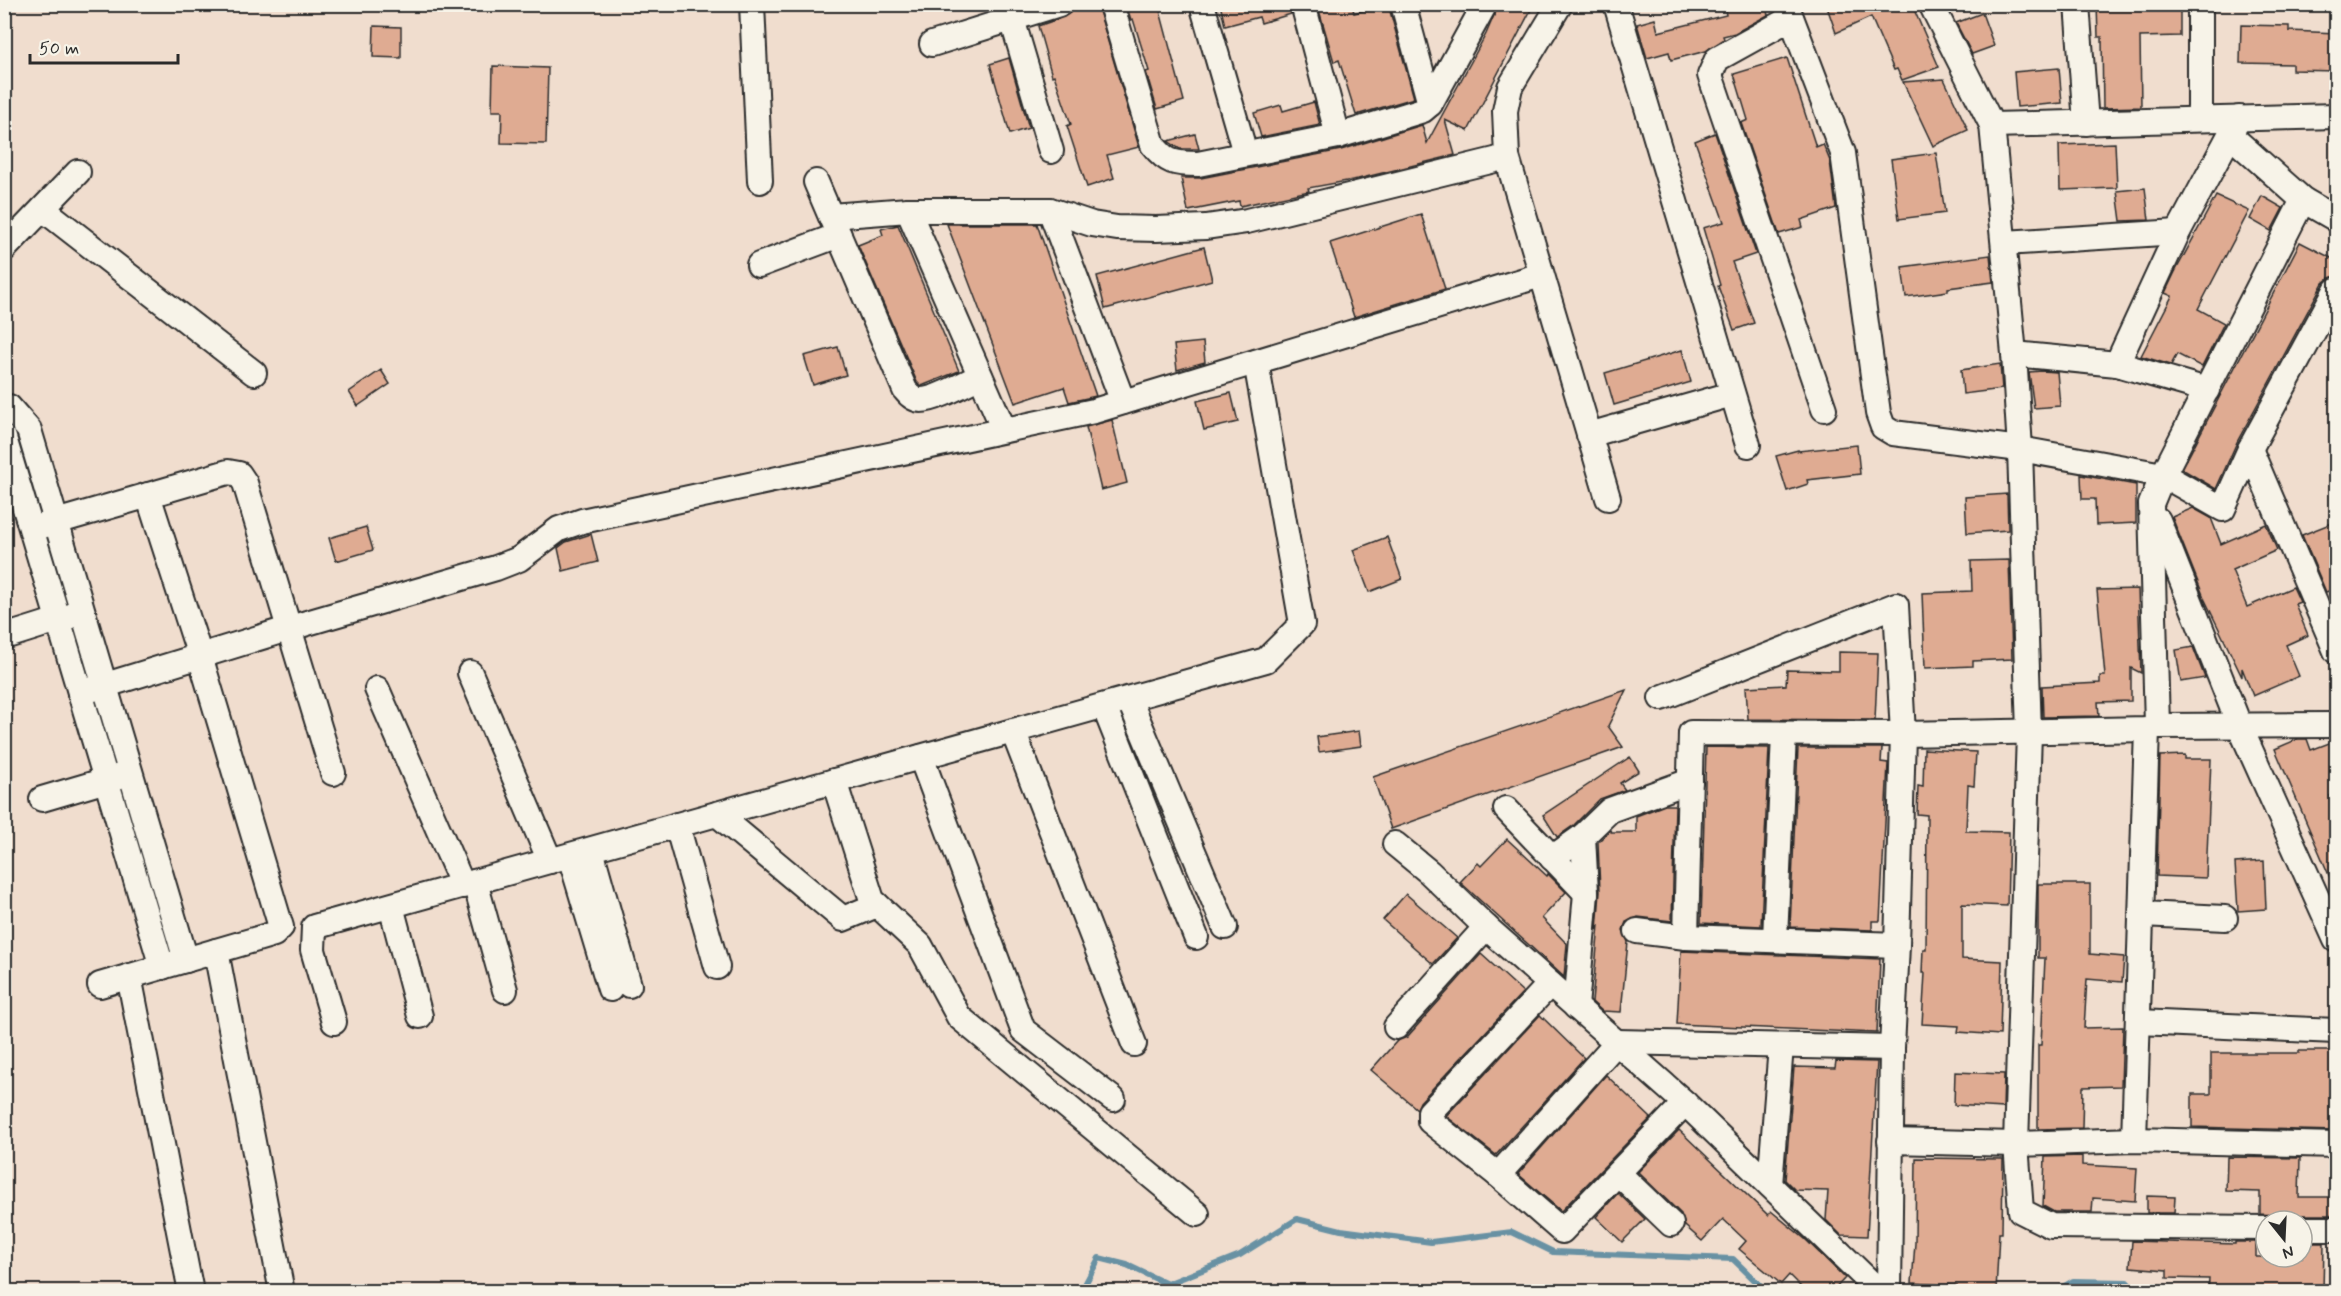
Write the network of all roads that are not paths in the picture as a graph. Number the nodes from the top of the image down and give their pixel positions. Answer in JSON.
{"nodes":[{"id":1,"x":752,"y":4,"type":"edge"},
{"id":2,"x":1059,"y":4,"type":"edge"},
{"id":3,"x":1111,"y":4,"type":"edge"},
{"id":4,"x":1202,"y":4,"type":"edge"},
{"id":5,"x":1403,"y":4,"type":"edge"},
{"id":6,"x":1485,"y":4,"type":"edge"},
{"id":7,"x":1560,"y":4,"type":"edge"},
{"id":8,"x":1617,"y":4,"type":"edge"},
{"id":9,"x":1931,"y":4,"type":"edge"},
{"id":10,"x":2077,"y":4,"type":"edge"},
{"id":11,"x":2220,"y":4,"type":"edge"},
{"id":12,"x":2200,"y":5,"type":"edge"},
{"id":13,"x":1308,"y":6,"type":"edge"},
{"id":14,"x":1788,"y":11,"type":"edge"},
{"id":15,"x":1012,"y":19,"type":"junction"},
{"id":16,"x":932,"y":44,"type":"dead end"},
{"id":17,"x":1430,"y":104,"type":"junction"},
{"id":18,"x":2337,"y":116,"type":"edge"},
{"id":19,"x":2200,"y":120,"type":"junction"},
{"id":20,"x":2086,"y":123,"type":"junction"},
{"id":21,"x":1992,"y":125,"type":"junction"},
{"id":22,"x":2235,"y":127,"type":"junction"},
{"id":23,"x":1338,"y":136,"type":"junction"},
{"id":24,"x":1051,"y":152,"type":"dead end"},
{"id":25,"x":1245,"y":153,"type":"junction"},
{"id":26,"x":1507,"y":157,"type":"junction"},
{"id":27,"x":78,"y":172,"type":"dead end"},
{"id":28,"x":760,"y":181,"type":"dead end"},
{"id":29,"x":816,"y":182,"type":"dead end"},
{"id":30,"x":2303,"y":200,"type":"junction"},
{"id":31,"x":44,"y":208,"type":"junction"},
{"id":32,"x":908,"y":210,"type":"junction"},
{"id":33,"x":1050,"y":210,"type":"junction"},
{"id":34,"x":2337,"y":219,"type":"edge"},
{"id":35,"x":835,"y":225,"type":"junction"},
{"id":36,"x":2178,"y":232,"type":"junction"},
{"id":37,"x":2004,"y":243,"type":"junction"},
{"id":38,"x":4,"y":249,"type":"edge"},
{"id":39,"x":759,"y":264,"type":"dead end"},
{"id":40,"x":1541,"y":275,"type":"junction"},
{"id":41,"x":2337,"y":290,"type":"edge"},
{"id":42,"x":2014,"y":354,"type":"junction"},
{"id":43,"x":1256,"y":362,"type":"junction"},
{"id":44,"x":2117,"y":364,"type":"junction"},
{"id":45,"x":254,"y":373,"type":"dead end"},
{"id":46,"x":980,"y":376,"type":"junction"},
{"id":47,"x":2207,"y":390,"type":"junction"},
{"id":48,"x":1732,"y":394,"type":"junction"},
{"id":49,"x":7,"y":399,"type":"edge"},
{"id":50,"x":1123,"y":402,"type":"junction"},
{"id":51,"x":1824,"y":410,"type":"dead end"},
{"id":52,"x":1004,"y":430,"type":"junction"},
{"id":53,"x":1589,"y":435,"type":"junction"},
{"id":54,"x":4,"y":436,"type":"edge"},
{"id":55,"x":1748,"y":445,"type":"dead end"},
{"id":56,"x":2020,"y":449,"type":"junction"},
{"id":57,"x":2250,"y":449,"type":"junction"},
{"id":58,"x":36,"y":454,"type":"junction"},
{"id":59,"x":8,"y":462,"type":"edge"},
{"id":60,"x":2163,"y":475,"type":"junction"},
{"id":61,"x":148,"y":495,"type":"junction"},
{"id":62,"x":1608,"y":498,"type":"dead end"},
{"id":63,"x":2151,"y":504,"type":"junction"},
{"id":64,"x":56,"y":522,"type":"junction"},
{"id":65,"x":32,"y":529,"type":"junction"},
{"id":66,"x":83,"y":612,"type":"junction"},
{"id":67,"x":58,"y":619,"type":"junction"},
{"id":68,"x":289,"y":628,"type":"junction"},
{"id":69,"x":4,"y":637,"type":"edge"},
{"id":70,"x":2337,"y":651,"type":"edge"},
{"id":71,"x":200,"y":656,"type":"junction"},
{"id":72,"x":470,"y":673,"type":"dead end"},
{"id":73,"x":105,"y":685,"type":"junction"},
{"id":74,"x":377,"y":689,"type":"dead end"},
{"id":75,"x":80,"y":693,"type":"junction"},
{"id":76,"x":1661,"y":698,"type":"dead end"},
{"id":77,"x":1130,"y":699,"type":"junction"},
{"id":78,"x":1104,"y":706,"type":"junction"},
{"id":79,"x":2337,"y":725,"type":"edge"},
{"id":80,"x":2240,"y":727,"type":"junction"},
{"id":81,"x":2152,"y":728,"type":"junction"},
{"id":82,"x":1013,"y":731,"type":"junction"},
{"id":83,"x":2029,"y":733,"type":"junction"},
{"id":84,"x":1784,"y":734,"type":"junction"},
{"id":85,"x":1903,"y":734,"type":"junction"},
{"id":86,"x":921,"y":757,"type":"junction"},
{"id":87,"x":131,"y":773,"type":"junction"},
{"id":88,"x":333,"y":773,"type":"dead end"},
{"id":89,"x":106,"y":780,"type":"junction"},
{"id":90,"x":834,"y":781,"type":"junction"},
{"id":91,"x":1690,"y":781,"type":"junction"},
{"id":92,"x":42,"y":799,"type":"dead end"},
{"id":93,"x":1506,"y":809,"type":"dead end"},
{"id":94,"x":717,"y":814,"type":"junction"},
{"id":95,"x":677,"y":825,"type":"junction"},
{"id":96,"x":1583,"y":836,"type":"junction"},
{"id":97,"x":1395,"y":844,"type":"dead end"},
{"id":98,"x":570,"y":856,"type":"junction"},
{"id":99,"x":1552,"y":858,"type":"junction"},
{"id":100,"x":469,"y":884,"type":"junction"},
{"id":101,"x":1586,"y":893,"type":"junction"},
{"id":102,"x":877,"y":905,"type":"junction"},
{"id":103,"x":391,"y":906,"type":"junction"},
{"id":104,"x":2142,"y":914,"type":"junction"},
{"id":105,"x":2225,"y":918,"type":"dead end"},
{"id":106,"x":1225,"y":927,"type":"dead end"},
{"id":107,"x":1486,"y":927,"type":"junction"},
{"id":108,"x":1637,"y":931,"type":"dead end"},
{"id":109,"x":1196,"y":937,"type":"dead end"},
{"id":110,"x":1686,"y":937,"type":"junction"},
{"id":111,"x":1775,"y":939,"type":"junction"},
{"id":112,"x":2337,"y":940,"type":"edge"},
{"id":113,"x":1898,"y":945,"type":"junction"},
{"id":114,"x":216,"y":951,"type":"junction"},
{"id":115,"x":186,"y":960,"type":"junction"},
{"id":116,"x":162,"y":967,"type":"junction"},
{"id":117,"x":717,"y":967,"type":"dead end"},
{"id":118,"x":129,"y":976,"type":"junction"},
{"id":119,"x":1550,"y":984,"type":"junction"},
{"id":120,"x":100,"y":985,"type":"dead end"},
{"id":121,"x":619,"y":987,"type":"dead end"},
{"id":122,"x":505,"y":990,"type":"dead end"},
{"id":123,"x":1576,"y":1007,"type":"junction"},
{"id":124,"x":420,"y":1016,"type":"dead end"},
{"id":125,"x":334,"y":1022,"type":"dead end"},
{"id":126,"x":2139,"y":1022,"type":"junction"},
{"id":127,"x":1396,"y":1027,"type":"dead end"},
{"id":128,"x":2337,"y":1031,"type":"edge"},
{"id":129,"x":1617,"y":1042,"type":"junction"},
{"id":130,"x":1134,"y":1044,"type":"dead end"},
{"id":131,"x":1781,"y":1046,"type":"junction"},
{"id":132,"x":1892,"y":1048,"type":"junction"},
{"id":133,"x":1113,"y":1099,"type":"dead end"},
{"id":134,"x":1685,"y":1103,"type":"junction"},
{"id":135,"x":2134,"y":1140,"type":"junction"},
{"id":136,"x":1890,"y":1141,"type":"junction"},
{"id":137,"x":2016,"y":1144,"type":"junction"},
{"id":138,"x":2337,"y":1144,"type":"edge"},
{"id":139,"x":1618,"y":1173,"type":"junction"},
{"id":140,"x":1498,"y":1174,"type":"junction"},
{"id":141,"x":1770,"y":1185,"type":"junction"},
{"id":142,"x":1197,"y":1214,"type":"dead end"},
{"id":143,"x":1671,"y":1224,"type":"dead end"},
{"id":144,"x":2254,"y":1228,"type":"edge"},
{"id":145,"x":2314,"y":1228,"type":"edge"},
{"id":146,"x":2337,"y":1229,"type":"edge"},
{"id":147,"x":282,"y":1291,"type":"edge"},
{"id":148,"x":191,"y":1292,"type":"edge"},
{"id":149,"x":1880,"y":1292,"type":"edge"},
{"id":150,"x":1889,"y":1292,"type":"edge"}],
"edges":[{"from":1,"to":28,"type":"street"},
{"from":2,"to":15,"type":"street"},
{"from":3,"to":25,"type":"street"},
{"from":4,"to":25,"type":"street"},
{"from":5,"to":17,"type":"street"},
{"from":6,"to":17,"type":"street"},
{"from":7,"to":26,"type":"street"},
{"from":8,"to":48,"type":"street"},
{"from":9,"to":21,"type":"street"},
{"from":10,"to":20,"type":"street"},
{"from":11,"to":12,"type":"street"},
{"from":12,"to":19,"type":"street"},
{"from":13,"to":23,"type":"street"},
{"from":14,"to":51,"type":"street"},
{"from":14,"to":56,"type":"street"},
{"from":15,"to":16,"type":"street"},
{"from":15,"to":24,"type":"street"},
{"from":17,"to":23,"type":"street"},
{"from":18,"to":22,"type":"street"},
{"from":19,"to":20,"type":"street"},
{"from":19,"to":22,"type":"street"},
{"from":20,"to":21,"type":"street"},
{"from":21,"to":37,"type":"street"},
{"from":22,"to":30,"type":"street"},
{"from":22,"to":36,"type":"street"},
{"from":23,"to":25,"type":"street"},
{"from":26,"to":33,"type":"street"},
{"from":26,"to":40,"type":"street"},
{"from":27,"to":31,"type":"street"},
{"from":29,"to":35,"type":"street"},
{"from":30,"to":34,"type":"street"},
{"from":30,"to":47,"type":"street"},
{"from":31,"to":38,"type":"street"},
{"from":31,"to":45,"type":"street"},
{"from":32,"to":33,"type":"street"},
{"from":32,"to":35,"type":"street"},
{"from":32,"to":46,"type":"street"},
{"from":33,"to":50,"type":"street"},
{"from":35,"to":39,"type":"street"},
{"from":35,"to":46,"type":"street"},
{"from":36,"to":37,"type":"street"},
{"from":36,"to":44,"type":"street"},
{"from":37,"to":42,"type":"street"},
{"from":40,"to":43,"type":"street"},
{"from":40,"to":53,"type":"street"},
{"from":41,"to":57,"type":"street"},
{"from":42,"to":44,"type":"street"},
{"from":42,"to":56,"type":"street"},
{"from":43,"to":50,"type":"street"},
{"from":43,"to":77,"type":"street"},
{"from":44,"to":47,"type":"street"},
{"from":46,"to":52,"type":"street"},
{"from":47,"to":60,"type":"street"},
{"from":48,"to":53,"type":"street"},
{"from":48,"to":55,"type":"street"},
{"from":49,"to":54,"type":"street"},
{"from":49,"to":58,"type":"street"},
{"from":50,"to":52,"type":"street"},
{"from":52,"to":68,"type":"street"},
{"from":53,"to":62,"type":"street"},
{"from":54,"to":59,"type":"street"},
{"from":56,"to":60,"type":"street"},
{"from":56,"to":83,"type":"street"},
{"from":57,"to":60,"type":"street"},
{"from":57,"to":70,"type":"street"},
{"from":58,"to":59,"type":"street"},
{"from":58,"to":64,"type":"street"},
{"from":59,"to":65,"type":"street"},
{"from":60,"to":63,"type":"street"},
{"from":61,"to":64,"type":"street"},
{"from":61,"to":68,"type":"street"},
{"from":61,"to":71,"type":"street"},
{"from":63,"to":80,"type":"street"},
{"from":63,"to":81,"type":"street"},
{"from":64,"to":65,"type":"street"},
{"from":64,"to":66,"type":"street"},
{"from":65,"to":67,"type":"street"},
{"from":66,"to":67,"type":"street"},
{"from":66,"to":73,"type":"street"},
{"from":67,"to":69,"type":"street"},
{"from":67,"to":75,"type":"street"},
{"from":68,"to":71,"type":"street"},
{"from":68,"to":88,"type":"street"},
{"from":71,"to":73,"type":"street"},
{"from":71,"to":114,"type":"street"},
{"from":72,"to":98,"type":"street"},
{"from":73,"to":75,"type":"street"},
{"from":73,"to":87,"type":"street"},
{"from":74,"to":100,"type":"street"},
{"from":75,"to":89,"type":"street"},
{"from":76,"to":85,"type":"street"},
{"from":77,"to":78,"type":"street"},
{"from":77,"to":106,"type":"street"},
{"from":78,"to":82,"type":"street"},
{"from":78,"to":109,"type":"street"},
{"from":79,"to":80,"type":"street"},
{"from":80,"to":81,"type":"street"},
{"from":80,"to":112,"type":"street"},
{"from":81,"to":83,"type":"street"},
{"from":81,"to":104,"type":"street"},
{"from":82,"to":86,"type":"street"},
{"from":82,"to":130,"type":"street"},
{"from":83,"to":85,"type":"street"},
{"from":83,"to":137,"type":"street"},
{"from":84,"to":85,"type":"street"},
{"from":84,"to":91,"type":"street"},
{"from":84,"to":111,"type":"street"},
{"from":85,"to":113,"type":"street"},
{"from":86,"to":90,"type":"street"},
{"from":86,"to":133,"type":"street"},
{"from":87,"to":89,"type":"street"},
{"from":87,"to":115,"type":"street"},
{"from":89,"to":92,"type":"street"},
{"from":89,"to":116,"type":"street"},
{"from":90,"to":94,"type":"street"},
{"from":90,"to":102,"type":"street"},
{"from":91,"to":96,"type":"street"},
{"from":91,"to":110,"type":"street"},
{"from":93,"to":99,"type":"street"},
{"from":94,"to":95,"type":"street"},
{"from":94,"to":102,"type":"street"},
{"from":95,"to":98,"type":"street"},
{"from":95,"to":117,"type":"street"},
{"from":96,"to":99,"type":"street"},
{"from":96,"to":101,"type":"street"},
{"from":97,"to":107,"type":"street"},
{"from":98,"to":100,"type":"street"},
{"from":98,"to":121,"type":"street"},
{"from":99,"to":101,"type":"street"},
{"from":100,"to":103,"type":"street"},
{"from":100,"to":122,"type":"street"},
{"from":101,"to":123,"type":"street"},
{"from":102,"to":142,"type":"street"},
{"from":103,"to":124,"type":"street"},
{"from":103,"to":125,"type":"street"},
{"from":104,"to":105,"type":"street"},
{"from":104,"to":126,"type":"street"},
{"from":107,"to":119,"type":"street"},
{"from":107,"to":127,"type":"street"},
{"from":108,"to":110,"type":"street"},
{"from":110,"to":111,"type":"street"},
{"from":111,"to":113,"type":"street"},
{"from":113,"to":132,"type":"street"},
{"from":114,"to":115,"type":"street"},
{"from":114,"to":147,"type":"street"},
{"from":115,"to":116,"type":"street"},
{"from":116,"to":118,"type":"street"},
{"from":118,"to":120,"type":"street"},
{"from":118,"to":148,"type":"street"},
{"from":119,"to":123,"type":"street"},
{"from":119,"to":140,"type":"street"},
{"from":123,"to":129,"type":"street"},
{"from":126,"to":128,"type":"street"},
{"from":126,"to":135,"type":"street"},
{"from":129,"to":131,"type":"street"},
{"from":129,"to":134,"type":"street"},
{"from":129,"to":140,"type":"street"},
{"from":131,"to":132,"type":"street"},
{"from":131,"to":141,"type":"street"},
{"from":132,"to":136,"type":"street"},
{"from":134,"to":139,"type":"street"},
{"from":134,"to":141,"type":"street"},
{"from":135,"to":137,"type":"street"},
{"from":135,"to":138,"type":"street"},
{"from":136,"to":137,"type":"street"},
{"from":136,"to":150,"type":"street"},
{"from":137,"to":144,"type":"street"},
{"from":139,"to":140,"type":"street"},
{"from":139,"to":143,"type":"street"},
{"from":141,"to":149,"type":"street"},
{"from":145,"to":146,"type":"street"}]}
